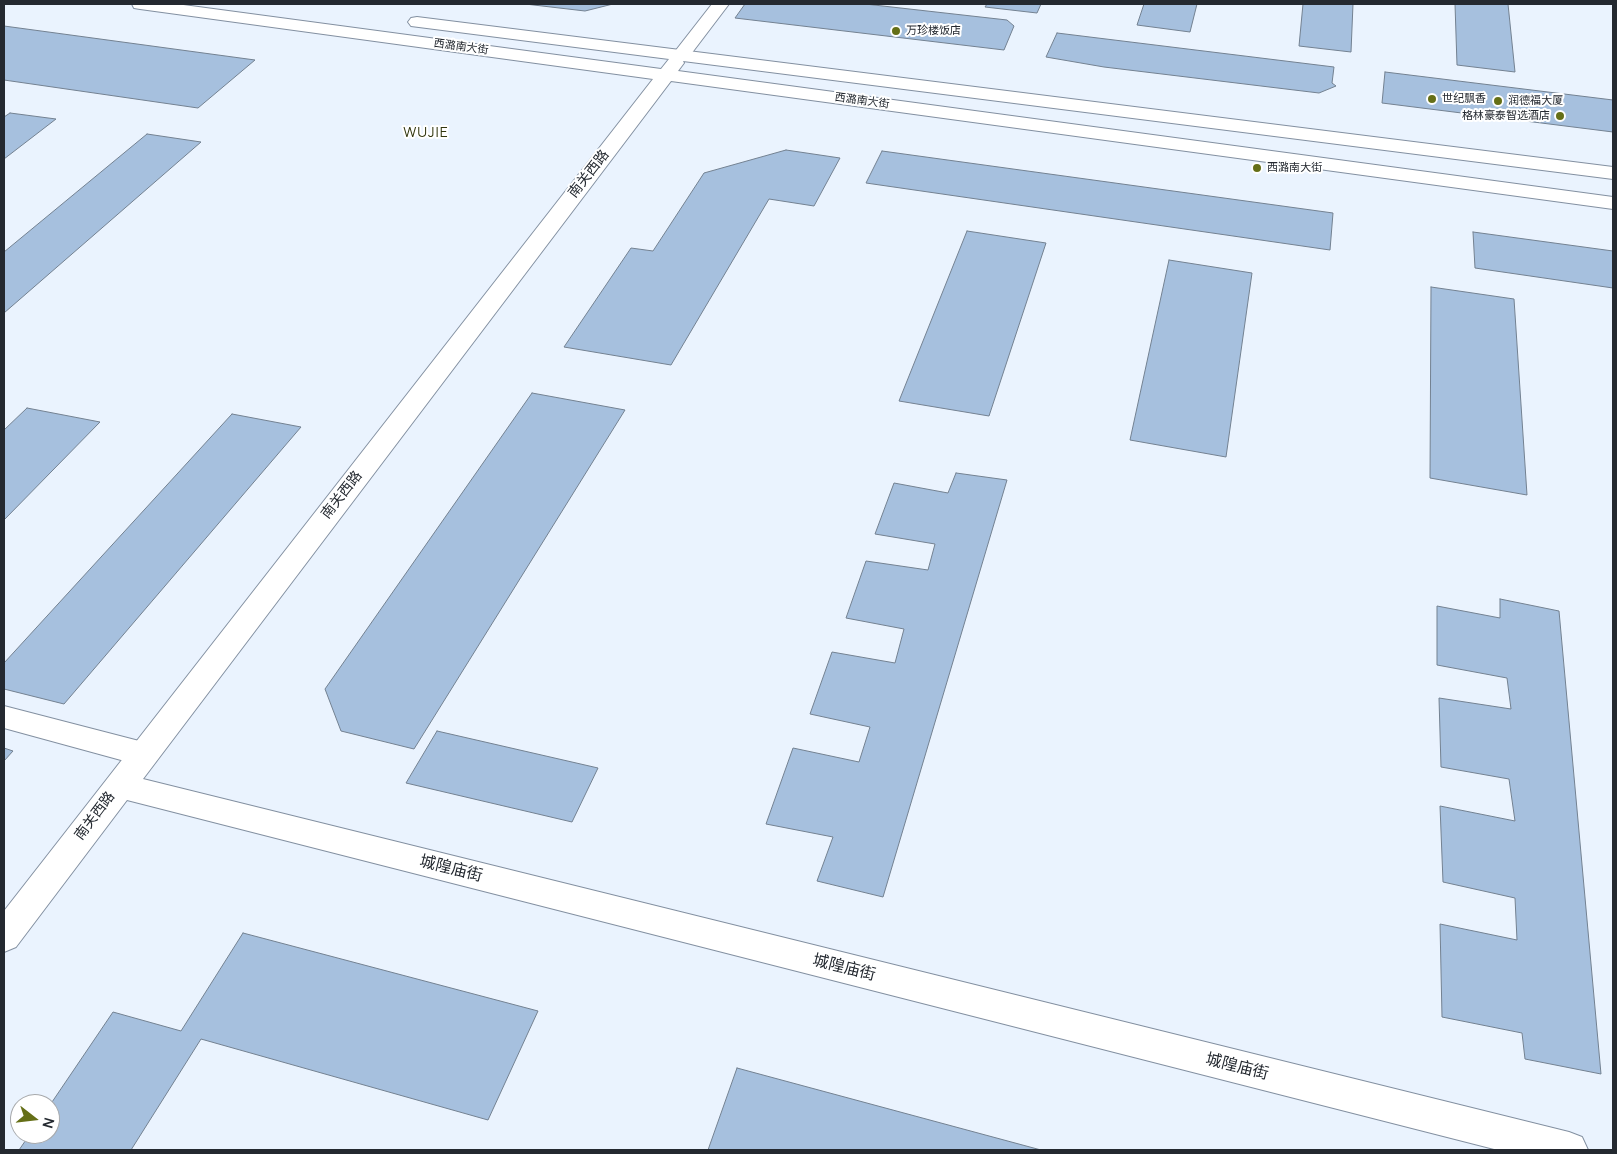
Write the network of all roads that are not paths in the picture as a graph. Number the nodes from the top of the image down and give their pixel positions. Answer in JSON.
{"nodes":[{"id":1,"x":140,"y":4,"type":"edge"},
{"id":2,"x":721,"y":4,"type":"edge"},
{"id":3,"x":396,"y":19,"type":"dead end"},
{"id":4,"x":682,"y":54,"type":"junction"},
{"id":5,"x":666,"y":74,"type":"junction"},
{"id":6,"x":1613,"y":173,"type":"edge"},
{"id":7,"x":1613,"y":203,"type":"edge"},
{"id":8,"x":4,"y":717,"type":"edge"},
{"id":9,"x":143,"y":754,"type":"junction"},
{"id":10,"x":119,"y":786,"type":"junction"},
{"id":11,"x":4,"y":937,"type":"edge"},
{"id":12,"x":1569,"y":1150,"type":"edge"}],
"edges":[{"from":1,"to":5,"type":"street","name":"西潞南大街"},
{"from":2,"to":4,"type":"street","name":"南关西路"},
{"from":3,"to":4,"type":"street","name":"西潞南大街"},
{"from":4,"to":5,"type":"street","name":"南关西路"},
{"from":4,"to":6,"type":"street","name":"西潞南大街"},
{"from":5,"to":7,"type":"street","name":"西潞南大街"},
{"from":5,"to":9,"type":"street","name":"南关西路"},
{"from":8,"to":9,"type":"street"},
{"from":9,"to":10,"type":"street","name":"南关西路"},
{"from":10,"to":11,"type":"street","name":"南关西路"},
{"from":10,"to":12,"type":"street","name":"城隍庙街"}]}
